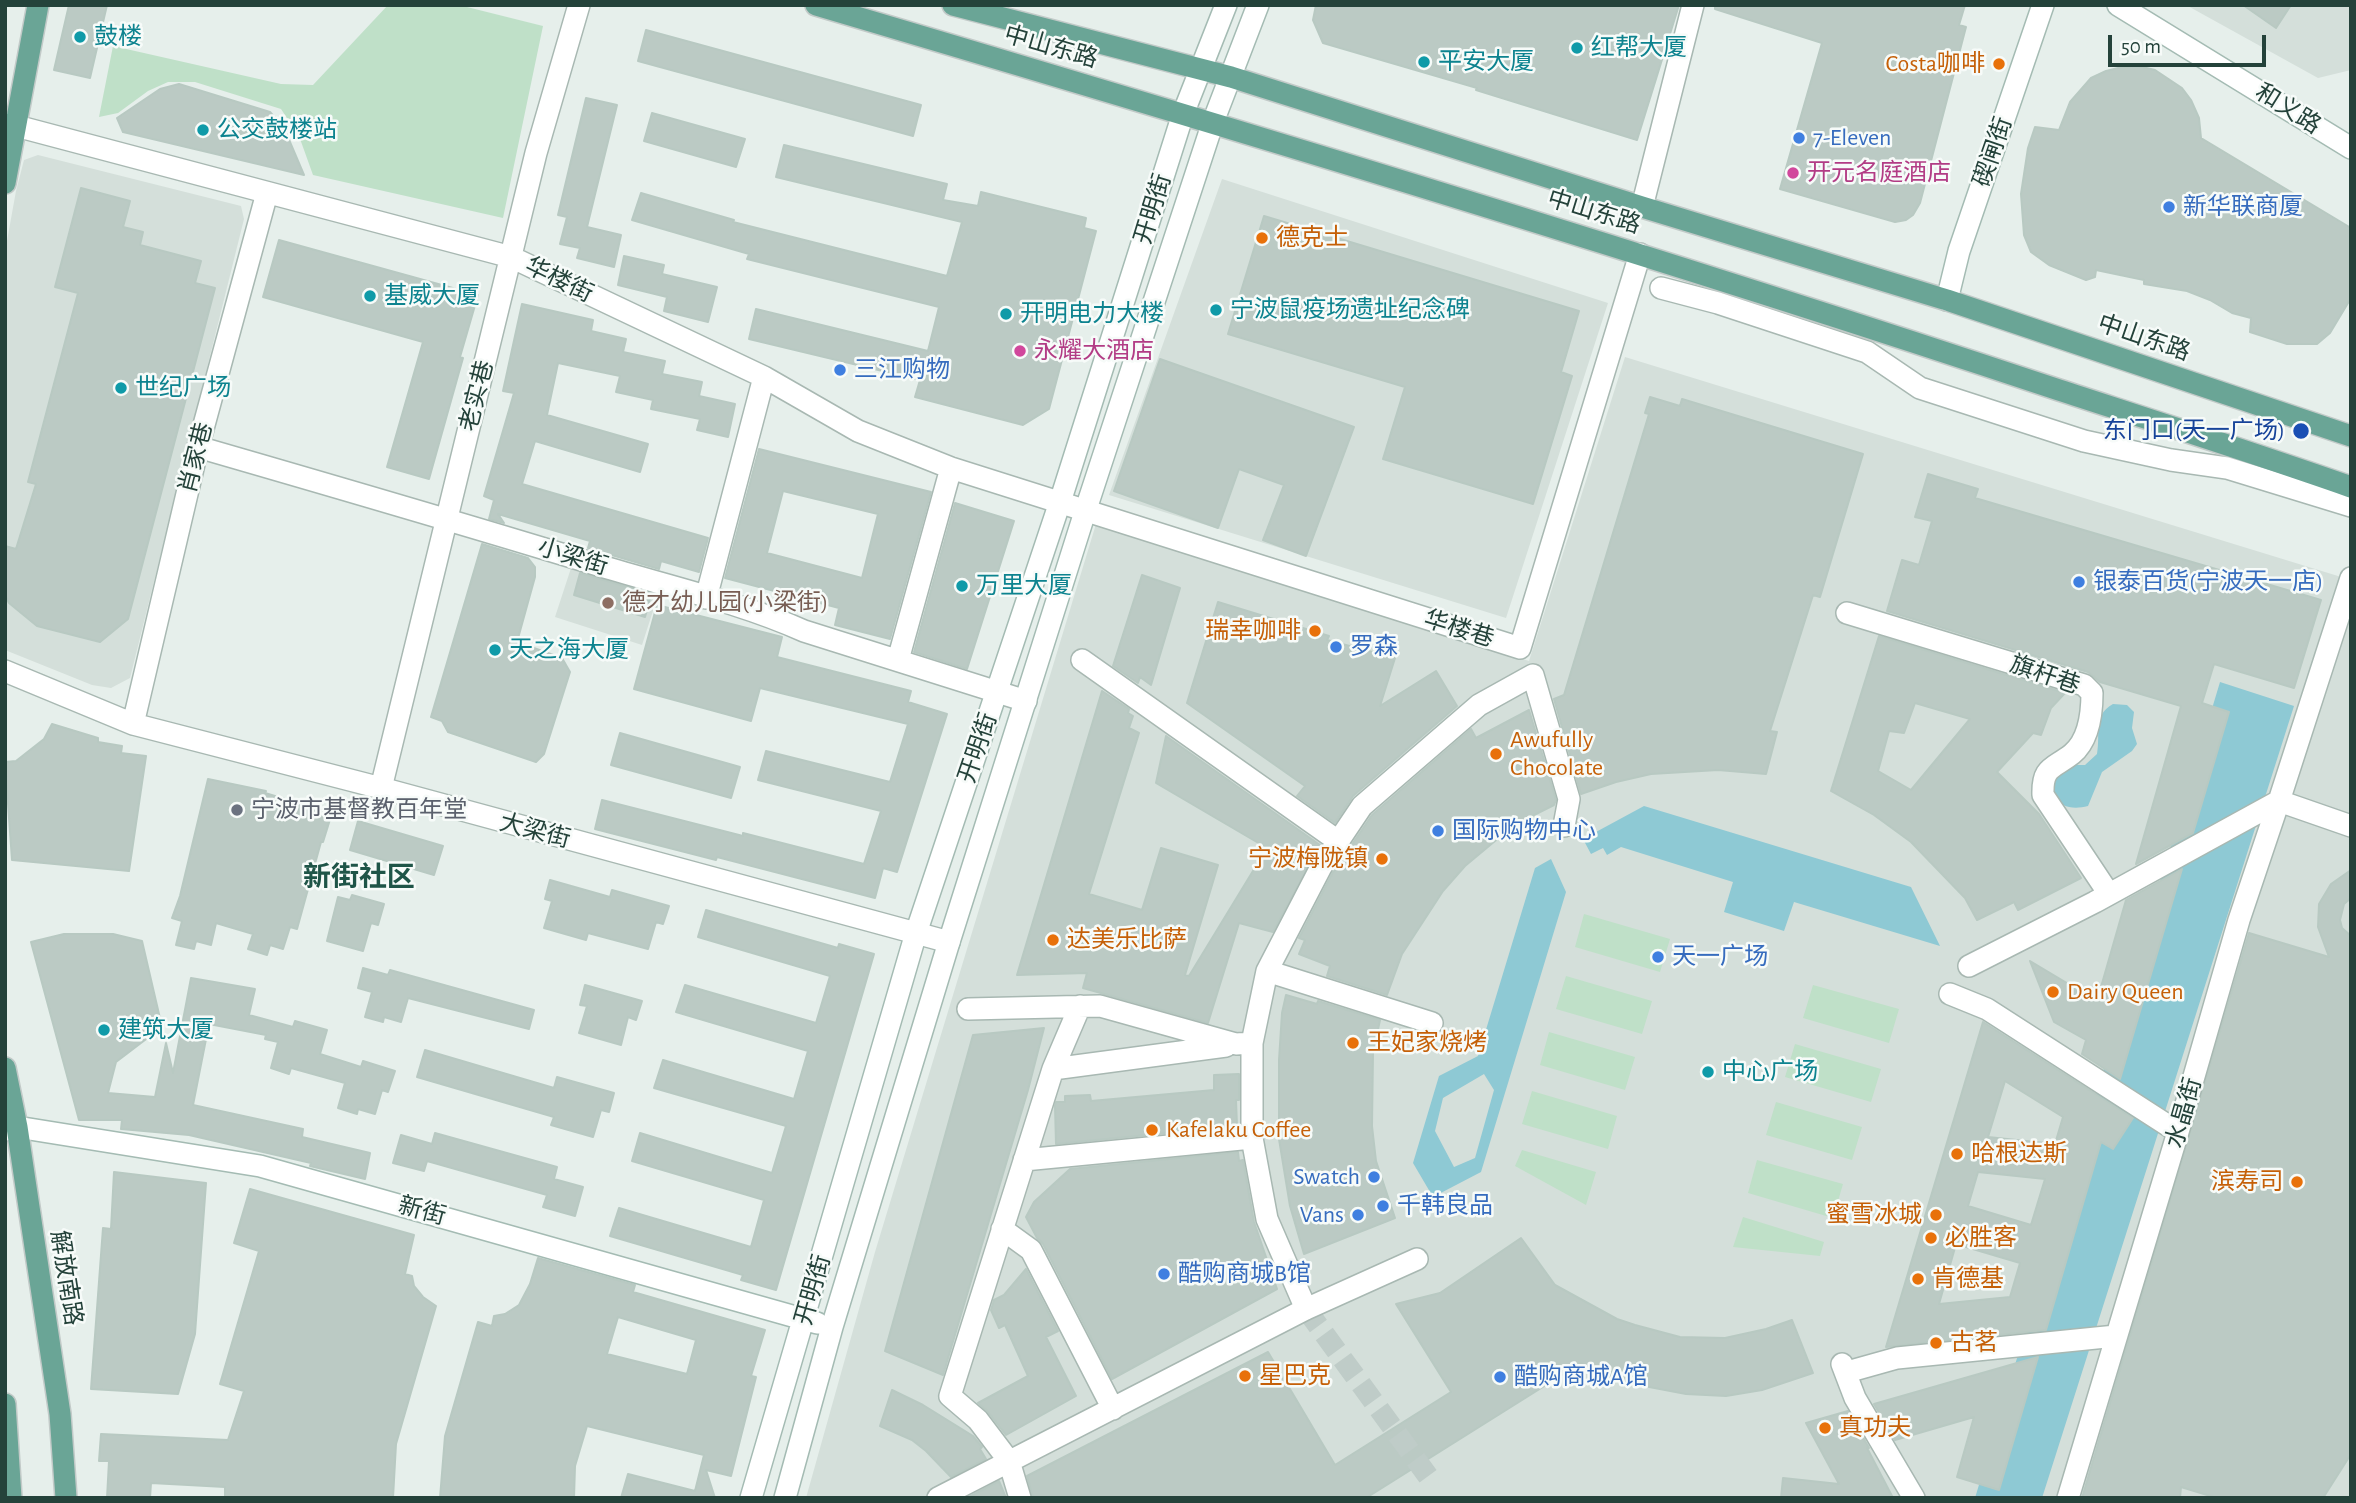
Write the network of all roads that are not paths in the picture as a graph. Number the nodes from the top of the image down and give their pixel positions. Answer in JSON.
{"nodes":[{"id":1,"x":38,"y":5,"type":"edge"},
{"id":2,"x":579,"y":5,"type":"edge"},
{"id":3,"x":816,"y":5,"type":"edge"},
{"id":4,"x":953,"y":5,"type":"edge"},
{"id":5,"x":1226,"y":5,"type":"edge"},
{"id":6,"x":1258,"y":5,"type":"edge"},
{"id":7,"x":1693,"y":5,"type":"edge"},
{"id":8,"x":2043,"y":5,"type":"edge"},
{"id":9,"x":2118,"y":5,"type":"edge"},
{"id":10,"x":1004,"y":11,"type":"edge"},
{"id":11,"x":1202,"y":70,"type":"junction"},
{"id":12,"x":1231,"y":77,"type":"junction"},
{"id":13,"x":1183,"y":114,"type":"junction"},
{"id":14,"x":1213,"y":122,"type":"junction"},
{"id":15,"x":10,"y":125,"type":"edge"},
{"id":16,"x":2351,"y":148,"type":"edge"},
{"id":17,"x":5,"y":183,"type":"edge"},
{"id":18,"x":267,"y":193,"type":"junction"},
{"id":19,"x":1642,"y":207,"type":"junction"},
{"id":20,"x":1640,"y":254,"type":"junction"},
{"id":21,"x":511,"y":257,"type":"junction"},
{"id":22,"x":1661,"y":288,"type":"dead end"},
{"id":23,"x":1947,"y":300,"type":"junction"},
{"id":24,"x":764,"y":377,"type":"junction"},
{"id":25,"x":2351,"y":436,"type":"edge"},
{"id":26,"x":198,"y":447,"type":"junction"},
{"id":27,"x":951,"y":468,"type":"junction"},
{"id":28,"x":2351,"y":488,"type":"edge"},
{"id":29,"x":1060,"y":502,"type":"junction"},
{"id":30,"x":2351,"y":506,"type":"edge"},
{"id":31,"x":1086,"y":512,"type":"junction"},
{"id":32,"x":447,"y":519,"type":"junction"},
{"id":33,"x":2351,"y":578,"type":"edge"},
{"id":34,"x":706,"y":598,"type":"junction"},
{"id":35,"x":1847,"y":613,"type":"dead end"},
{"id":36,"x":898,"y":660,"type":"junction"},
{"id":37,"x":1082,"y":660,"type":"dead end"},
{"id":38,"x":5,"y":671,"type":"edge"},
{"id":39,"x":997,"y":692,"type":"junction"},
{"id":40,"x":1026,"y":701,"type":"junction"},
{"id":41,"x":133,"y":724,"type":"junction"},
{"id":42,"x":381,"y":788,"type":"junction"},
{"id":43,"x":2279,"y":801,"type":"junction"},
{"id":44,"x":1564,"y":826,"type":"dead end"},
{"id":45,"x":2351,"y":826,"type":"edge"},
{"id":46,"x":1338,"y":841,"type":"junction"},
{"id":47,"x":2109,"y":894,"type":"junction"},
{"id":48,"x":916,"y":933,"type":"junction"},
{"id":49,"x":949,"y":942,"type":"junction"},
{"id":50,"x":1969,"y":966,"type":"dead end"},
{"id":51,"x":1268,"y":971,"type":"junction"},
{"id":52,"x":1950,"y":994,"type":"dead end"},
{"id":53,"x":1080,"y":1006,"type":"junction"},
{"id":54,"x":968,"y":1009,"type":"dead end"},
{"id":55,"x":1432,"y":1023,"type":"dead end"},
{"id":56,"x":1244,"y":1044,"type":"junction"},
{"id":57,"x":5,"y":1068,"type":"edge"},
{"id":58,"x":1052,"y":1069,"type":"junction"},
{"id":59,"x":2171,"y":1128,"type":"junction"},
{"id":60,"x":11,"y":1129,"type":"edge"},
{"id":61,"x":1252,"y":1138,"type":"junction"},
{"id":62,"x":1024,"y":1160,"type":"junction"},
{"id":63,"x":1002,"y":1229,"type":"junction"},
{"id":64,"x":1417,"y":1259,"type":"dead end"},
{"id":65,"x":1306,"y":1309,"type":"junction"},
{"id":66,"x":804,"y":1320,"type":"junction"},
{"id":67,"x":832,"y":1326,"type":"junction"},
{"id":68,"x":2106,"y":1337,"type":"junction"},
{"id":69,"x":5,"y":1404,"type":"edge"},
{"id":70,"x":1113,"y":1409,"type":"junction"},
{"id":71,"x":1009,"y":1461,"type":"junction"},
{"id":72,"x":11,"y":1498,"type":"edge"},
{"id":73,"x":66,"y":1498,"type":"edge"},
{"id":74,"x":751,"y":1498,"type":"edge"},
{"id":75,"x":785,"y":1498,"type":"edge"},
{"id":76,"x":938,"y":1498,"type":"edge"},
{"id":77,"x":1020,"y":1498,"type":"edge"},
{"id":78,"x":1914,"y":1498,"type":"edge"},
{"id":79,"x":2068,"y":1498,"type":"edge"}],
"edges":[{"from":1,"to":15,"type":"main road"},
{"from":2,"to":21,"type":"street","name":"老实巷"},
{"from":3,"to":13,"type":"main road","name":"中山东路"},
{"from":4,"to":10,"type":"main road","name":"中山东路"},
{"from":5,"to":11,"type":"street","name":"开明街"},
{"from":6,"to":12,"type":"street","name":"开明街"},
{"from":7,"to":19,"type":"street"},
{"from":8,"to":23,"type":"street","name":"碶闸街"},
{"from":9,"to":16,"type":"street","name":"和义路"},
{"from":10,"to":11,"type":"main road","name":"中山东路"},
{"from":11,"to":12,"type":"main road","name":"中山东路"},
{"from":11,"to":13,"type":"street","name":"开明街"},
{"from":12,"to":14,"type":"street","name":"开明街"},
{"from":12,"to":19,"type":"main road","name":"中山东路"},
{"from":13,"to":14,"type":"main road","name":"中山东路"},
{"from":13,"to":29,"type":"street","name":"开明街"},
{"from":14,"to":20,"type":"main road","name":"中山东路"},
{"from":14,"to":31,"type":"street","name":"开明街"},
{"from":15,"to":17,"type":"main road"},
{"from":15,"to":18,"type":"street","name":"华楼街"},
{"from":18,"to":21,"type":"street","name":"华楼街"},
{"from":18,"to":26,"type":"street","name":"肖家巷"},
{"from":19,"to":23,"type":"main road","name":"中山东路"},
{"from":20,"to":28,"type":"main road","name":"中山东路"},
{"from":20,"to":31,"type":"street","name":"华楼巷"},
{"from":21,"to":24,"type":"street","name":"华楼街"},
{"from":21,"to":32,"type":"street","name":"老实巷"},
{"from":22,"to":30,"type":"street"},
{"from":23,"to":25,"type":"main road","name":"中山东路"},
{"from":24,"to":27,"type":"street","name":"华楼街"},
{"from":24,"to":34,"type":"street"},
{"from":26,"to":32,"type":"street","name":"小梁街"},
{"from":26,"to":41,"type":"street","name":"肖家巷"},
{"from":27,"to":29,"type":"street","name":"华楼街"},
{"from":27,"to":36,"type":"street"},
{"from":29,"to":31,"type":"street","name":"华楼街"},
{"from":29,"to":39,"type":"street","name":"开明街"},
{"from":31,"to":40,"type":"street","name":"开明街"},
{"from":32,"to":34,"type":"street","name":"小梁街"},
{"from":32,"to":42,"type":"street","name":"老实巷"},
{"from":33,"to":43,"type":"street","name":"水晶街"},
{"from":34,"to":36,"type":"street","name":"小梁街"},
{"from":35,"to":47,"type":"street","name":"旗杆巷"},
{"from":36,"to":39,"type":"street","name":"小梁街"},
{"from":37,"to":46,"type":"street"},
{"from":38,"to":41,"type":"street","name":"大梁街"},
{"from":39,"to":40,"type":"street","name":"小梁街"},
{"from":39,"to":48,"type":"street","name":"开明街"},
{"from":40,"to":49,"type":"street","name":"开明街"},
{"from":41,"to":42,"type":"street","name":"大梁街"},
{"from":42,"to":48,"type":"street","name":"大梁街"},
{"from":43,"to":45,"type":"street"},
{"from":43,"to":47,"type":"street"},
{"from":43,"to":59,"type":"street","name":"水晶街"},
{"from":44,"to":46,"type":"street"},
{"from":46,"to":51,"type":"street"},
{"from":47,"to":50,"type":"street"},
{"from":48,"to":49,"type":"street","name":"大梁街"},
{"from":48,"to":66,"type":"street","name":"开明街"},
{"from":49,"to":67,"type":"street","name":"开明街"},
{"from":51,"to":55,"type":"street"},
{"from":51,"to":56,"type":"street"},
{"from":52,"to":59,"type":"street"},
{"from":53,"to":54,"type":"street"},
{"from":53,"to":56,"type":"street"},
{"from":53,"to":58,"type":"street"},
{"from":56,"to":58,"type":"street"},
{"from":56,"to":61,"type":"street"},
{"from":57,"to":60,"type":"main road","name":"解放南路"},
{"from":58,"to":62,"type":"street"},
{"from":59,"to":68,"type":"street","name":"水晶街"},
{"from":60,"to":66,"type":"street","name":"新街"},
{"from":60,"to":73,"type":"main road","name":"解放南路"},
{"from":61,"to":62,"type":"street"},
{"from":61,"to":65,"type":"street"},
{"from":62,"to":63,"type":"street"},
{"from":63,"to":70,"type":"street"},
{"from":63,"to":71,"type":"street"},
{"from":64,"to":65,"type":"street"},
{"from":65,"to":70,"type":"street"},
{"from":66,"to":67,"type":"street","name":"新街"},
{"from":66,"to":74,"type":"street","name":"开明街"},
{"from":67,"to":75,"type":"street","name":"开明街"},
{"from":68,"to":78,"type":"street"},
{"from":68,"to":79,"type":"street","name":"水晶街"},
{"from":69,"to":72,"type":"main road"},
{"from":70,"to":71,"type":"street"},
{"from":71,"to":76,"type":"street"},
{"from":71,"to":77,"type":"street"}]}
